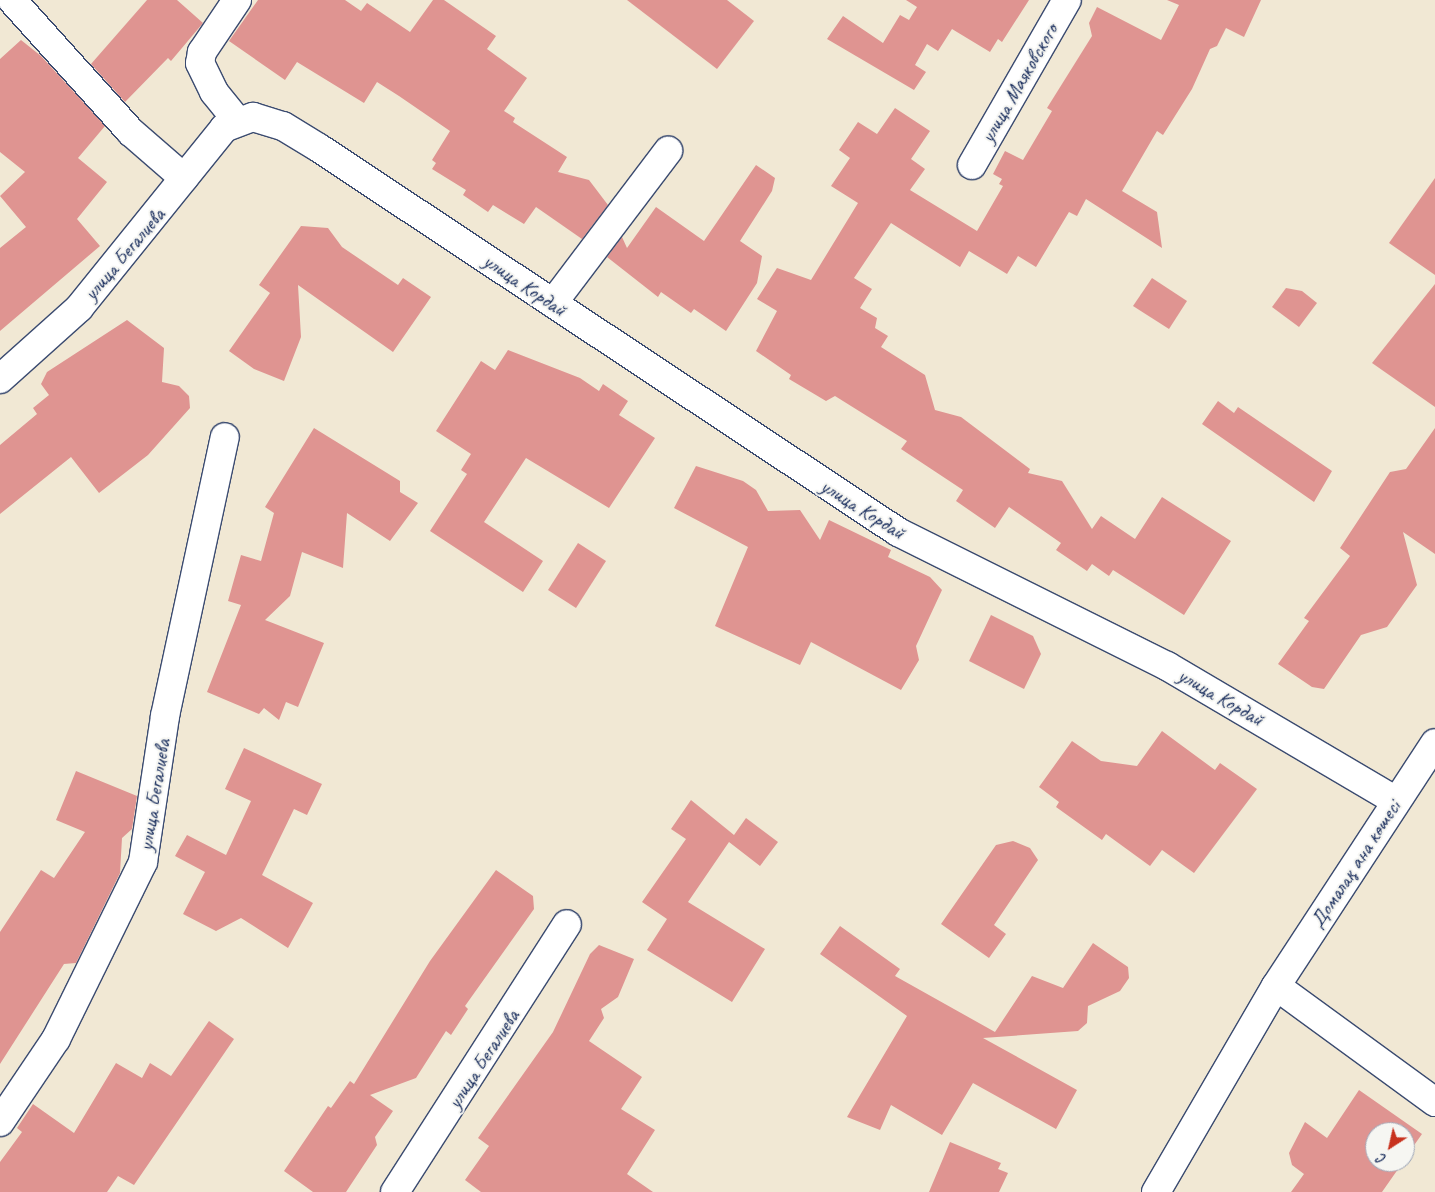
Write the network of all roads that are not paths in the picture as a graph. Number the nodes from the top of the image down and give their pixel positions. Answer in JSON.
{"nodes":[{"id":1,"x":12,"y":0,"type":"edge"},
{"id":2,"x":237,"y":0,"type":"edge"},
{"id":3,"x":1066,"y":0,"type":"edge"},
{"id":4,"x":245,"y":118,"type":"junction"},
{"id":5,"x":668,"y":151,"type":"dead end"},
{"id":6,"x":972,"y":165,"type":"dead end"},
{"id":7,"x":184,"y":178,"type":"junction"},
{"id":8,"x":553,"y":304,"type":"junction"},
{"id":9,"x":0,"y":379,"type":"edge"},
{"id":10,"x":225,"y":437,"type":"dead end"},
{"id":11,"x":1435,"y":743,"type":"edge"},
{"id":12,"x":1396,"y":800,"type":"junction"},
{"id":13,"x":567,"y":924,"type":"dead end"},
{"id":14,"x":1276,"y":986,"type":"junction"},
{"id":15,"x":1435,"y":1102,"type":"edge"},
{"id":16,"x":0,"y":1122,"type":"edge"},
{"id":17,"x":395,"y":1192,"type":"edge"},
{"id":18,"x":1156,"y":1192,"type":"edge"}],
"edges":[{"from":1,"to":7,"type":"street"},
{"from":2,"to":4,"type":"street"},
{"from":3,"to":6,"type":"street","name":"улица Маяковского"},
{"from":4,"to":7,"type":"street","name":"улица Бегалиева"},
{"from":4,"to":8,"type":"street","name":"улица Кордай"},
{"from":5,"to":8,"type":"street"},
{"from":7,"to":9,"type":"street","name":"улица Бегалиева"},
{"from":8,"to":12,"type":"street","name":"улица Кордай"},
{"from":10,"to":16,"type":"street","name":"улица Бегалиева"},
{"from":11,"to":12,"type":"street","name":"Домалақ ана көшесі"},
{"from":12,"to":14,"type":"street","name":"Домалақ ана көшесі"},
{"from":13,"to":17,"type":"street","name":"улица Бегалиева"},
{"from":14,"to":15,"type":"street"},
{"from":14,"to":18,"type":"street","name":"Домалақ ана көшесі"}]}
